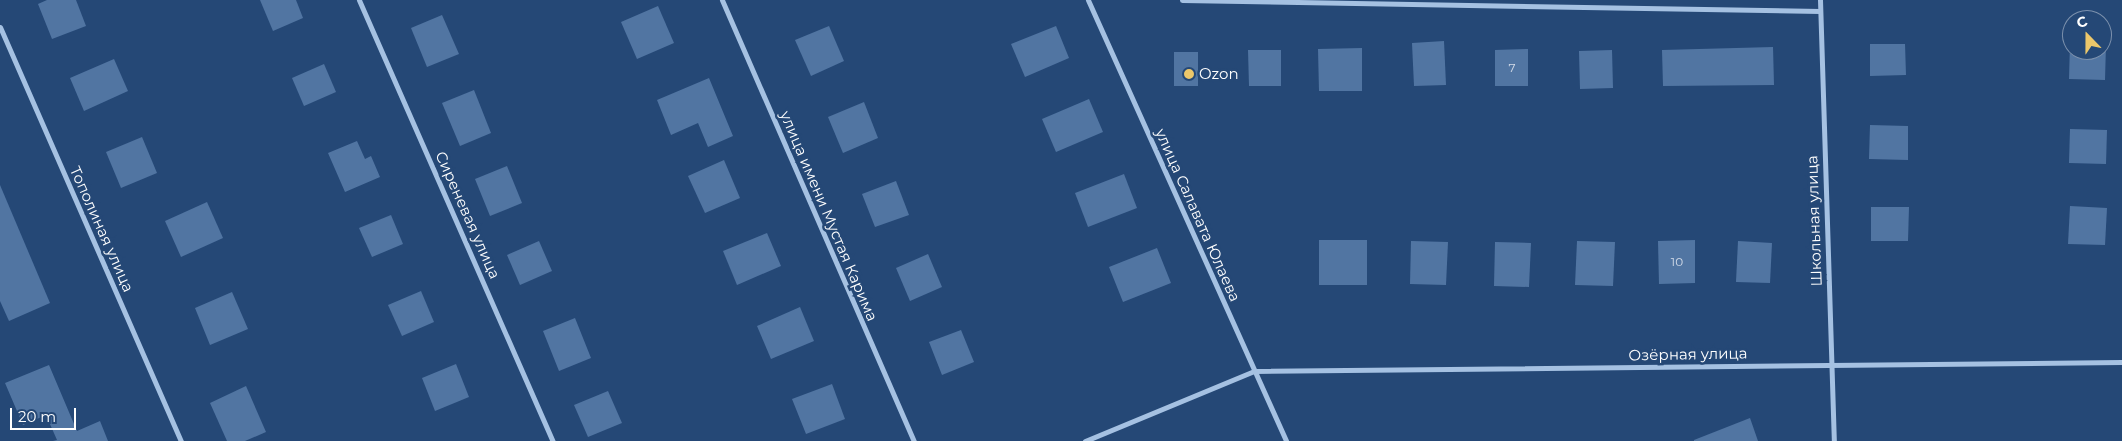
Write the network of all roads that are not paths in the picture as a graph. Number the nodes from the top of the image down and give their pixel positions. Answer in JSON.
{"nodes":[{"id":1,"x":359,"y":0,"type":"edge"},
{"id":2,"x":722,"y":0,"type":"edge"},
{"id":3,"x":1088,"y":0,"type":"edge"},
{"id":4,"x":1182,"y":0,"type":"edge"},
{"id":5,"x":1820,"y":0,"type":"edge"},
{"id":6,"x":1820,"y":11,"type":"junction"},
{"id":7,"x":0,"y":27,"type":"edge"},
{"id":8,"x":2122,"y":362,"type":"edge"},
{"id":9,"x":1831,"y":365,"type":"junction"},
{"id":10,"x":1254,"y":371,"type":"junction"},
{"id":11,"x":181,"y":441,"type":"edge"},
{"id":12,"x":553,"y":441,"type":"edge"},
{"id":13,"x":914,"y":441,"type":"edge"},
{"id":14,"x":1085,"y":441,"type":"edge"},
{"id":15,"x":1286,"y":441,"type":"edge"},
{"id":16,"x":1834,"y":441,"type":"edge"}],
"edges":[{"from":1,"to":12,"type":"street","name":"Сиреневая улица"},
{"from":2,"to":13,"type":"street","name":"улица имени Мустая Карима"},
{"from":3,"to":10,"type":"street","name":"улица Салавата Юлаева"},
{"from":4,"to":6,"type":"street"},
{"from":5,"to":6,"type":"street","name":"Школьная улица"},
{"from":6,"to":9,"type":"street","name":"Школьная улица"},
{"from":7,"to":11,"type":"street","name":"Тополиная улица"},
{"from":8,"to":9,"type":"street","name":"Озёрная улица"},
{"from":9,"to":10,"type":"street","name":"Озёрная улица"},
{"from":9,"to":16,"type":"street","name":"Школьная улица"},
{"from":10,"to":14,"type":"street"},
{"from":10,"to":15,"type":"street","name":"улица Салавата Юлаева"}]}
